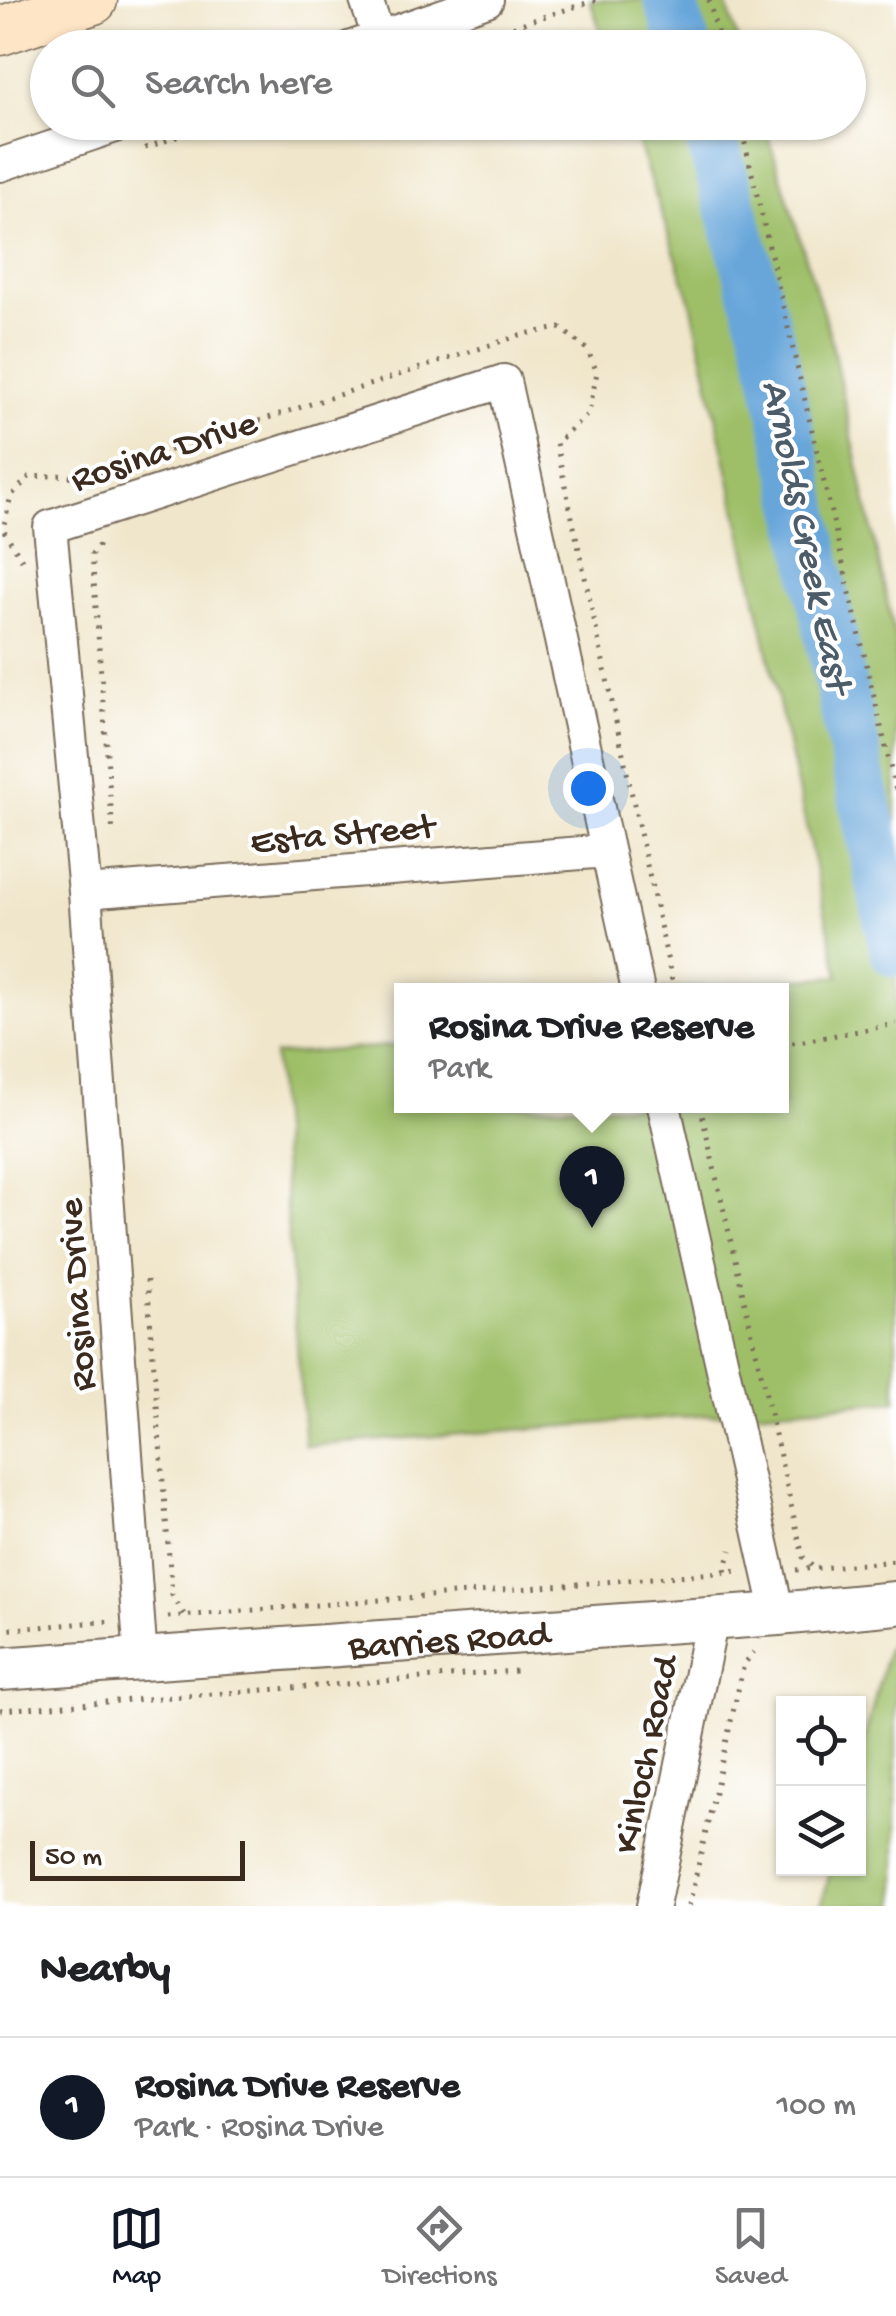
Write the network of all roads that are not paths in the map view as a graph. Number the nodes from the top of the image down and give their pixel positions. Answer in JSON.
{"nodes":[{"id":1,"x":93,"y":0,"type":"edge"},
{"id":2,"x":366,"y":0,"type":"edge"},
{"id":3,"x":487,"y":0,"type":"edge"},
{"id":4,"x":0,"y":30,"type":"edge"},
{"id":5,"x":365,"y":30,"type":"edge"},
{"id":6,"x":399,"y":30,"type":"edge"},
{"id":7,"x":74,"y":140,"type":"edge"},
{"id":8,"x":0,"y":165,"type":"edge"},
{"id":9,"x":606,"y":850,"type":"junction"},
{"id":10,"x":84,"y":892,"type":"junction"},
{"id":11,"x":636,"y":983,"type":"edge"},
{"id":12,"x":666,"y":1113,"type":"edge"},
{"id":13,"x":896,"y":1603,"type":"edge"},
{"id":14,"x":778,"y":1614,"type":"junction"},
{"id":15,"x":708,"y":1638,"type":"junction"},
{"id":16,"x":139,"y":1640,"type":"junction"},
{"id":17,"x":0,"y":1669,"type":"edge"},
{"id":18,"x":653,"y":1906,"type":"edge"}],
"edges":[{"from":1,"to":4,"type":"main road"},
{"from":2,"to":5,"type":"street"},
{"from":3,"to":6,"type":"street"},
{"from":7,"to":8,"type":"street"},
{"from":9,"to":10,"type":"street","name":"Esta Street"},
{"from":9,"to":10,"type":"street","name":"Rosina Drive"},
{"from":9,"to":11,"type":"street","name":"Rosina Drive"},
{"from":10,"to":16,"type":"street","name":"Rosina Drive"},
{"from":12,"to":14,"type":"street"},
{"from":13,"to":14,"type":"street","name":"Barries Road"},
{"from":14,"to":15,"type":"street","name":"Barries Road"},
{"from":15,"to":16,"type":"street","name":"Barries Road"},
{"from":15,"to":18,"type":"street","name":"Kinloch Road"},
{"from":16,"to":17,"type":"street","name":"Barries Road"}]}
